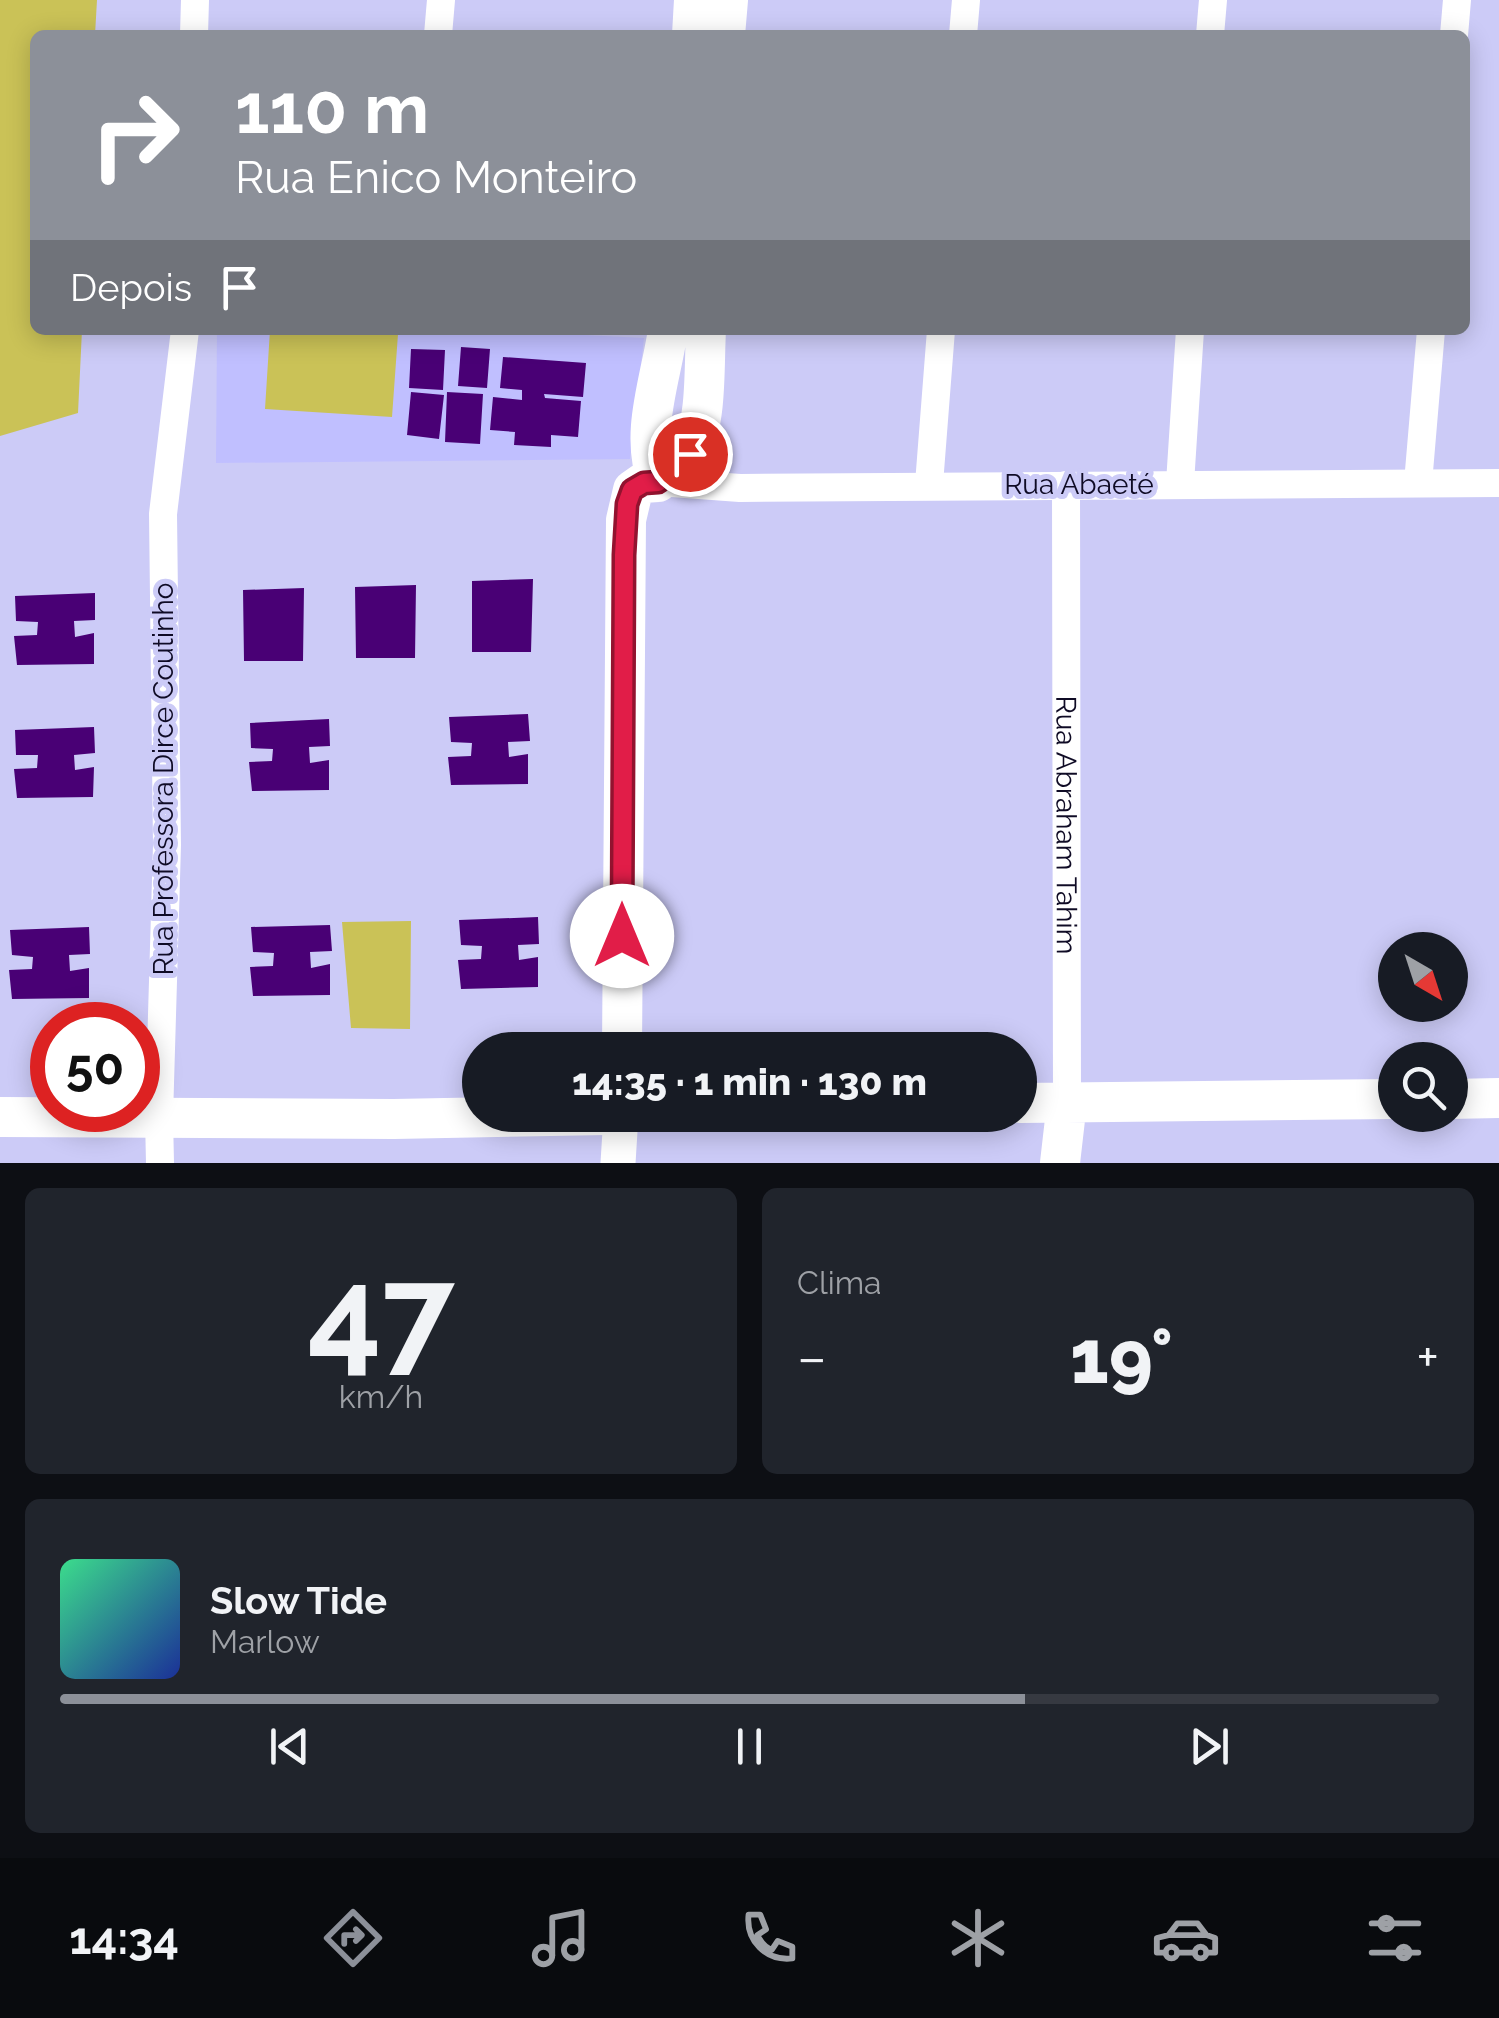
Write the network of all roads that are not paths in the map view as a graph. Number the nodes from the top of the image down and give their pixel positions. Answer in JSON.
{"nodes":[{"id":1,"x":195,"y":0,"type":"edge"},
{"id":2,"x":441,"y":0,"type":"edge"},
{"id":3,"x":694,"y":0,"type":"edge"},
{"id":4,"x":728,"y":0,"type":"edge"},
{"id":5,"x":966,"y":0,"type":"edge"},
{"id":6,"x":1213,"y":0,"type":"edge"},
{"id":7,"x":1457,"y":0,"type":"edge"},
{"id":8,"x":194,"y":30,"type":"edge"},
{"id":9,"x":438,"y":30,"type":"edge"},
{"id":10,"x":692,"y":30,"type":"edge"},
{"id":11,"x":725,"y":30,"type":"edge"},
{"id":12,"x":963,"y":30,"type":"edge"},
{"id":13,"x":1210,"y":30,"type":"edge"},
{"id":14,"x":1454,"y":30,"type":"edge"},
{"id":15,"x":183,"y":335,"type":"edge"},
{"id":16,"x":706,"y":335,"type":"edge"},
{"id":17,"x":941,"y":335,"type":"edge"},
{"id":18,"x":1190,"y":335,"type":"edge"},
{"id":19,"x":1430,"y":335,"type":"edge"},
{"id":20,"x":666,"y":348,"type":"edge"},
{"id":21,"x":703,"y":370,"type":"junction"},
{"id":22,"x":655,"y":467,"type":"junction"},
{"id":23,"x":1180,"y":483,"type":"junction"},
{"id":24,"x":1418,"y":483,"type":"junction"},
{"id":25,"x":1499,"y":483,"type":"edge"},
{"id":26,"x":929,"y":484,"type":"junction"},
{"id":27,"x":1066,"y":485,"type":"junction"},
{"id":28,"x":622,"y":1032,"type":"edge"},
{"id":29,"x":160,"y":1057,"type":"edge"},
{"id":30,"x":1468,"y":1098,"type":"edge"},
{"id":31,"x":1499,"y":1098,"type":"edge"},
{"id":32,"x":1378,"y":1099,"type":"edge"},
{"id":33,"x":1067,"y":1102,"type":"junction"},
{"id":34,"x":1037,"y":1103,"type":"edge"},
{"id":35,"x":0,"y":1117,"type":"edge"},
{"id":36,"x":30,"y":1117,"type":"edge"},
{"id":37,"x":160,"y":1117,"type":"edge"},
{"id":38,"x":462,"y":1118,"type":"edge"},
{"id":39,"x":159,"y":1132,"type":"edge"},
{"id":40,"x":620,"y":1132,"type":"edge"},
{"id":41,"x":160,"y":1163,"type":"edge"},
{"id":42,"x":618,"y":1163,"type":"edge"},
{"id":43,"x":1060,"y":1163,"type":"edge"}],
"edges":[{"from":1,"to":8,"type":"street"},
{"from":2,"to":9,"type":"street"},
{"from":3,"to":10,"type":"main road"},
{"from":4,"to":11,"type":"main road"},
{"from":5,"to":12,"type":"street"},
{"from":6,"to":13,"type":"street"},
{"from":7,"to":14,"type":"street"},
{"from":15,"to":29,"type":"street","name":"Rua Professora Dirce Coutinho"},
{"from":16,"to":21,"type":"main road"},
{"from":17,"to":26,"type":"street"},
{"from":18,"to":23,"type":"street"},
{"from":19,"to":24,"type":"street"},
{"from":20,"to":21,"type":"main road"},
{"from":20,"to":22,"type":"main road"},
{"from":21,"to":22,"type":"main road"},
{"from":22,"to":26,"type":"street","name":"Rua Abaeté"},
{"from":22,"to":28,"type":"main road"},
{"from":23,"to":24,"type":"street","name":"Rua Abaeté"},
{"from":23,"to":27,"type":"street","name":"Rua Abaeté"},
{"from":24,"to":25,"type":"street","name":"Rua Abaeté"},
{"from":26,"to":27,"type":"street","name":"Rua Abaeté"},
{"from":27,"to":33,"type":"street","name":"Rua Abraham Tahim"},
{"from":30,"to":31,"type":"main road"},
{"from":32,"to":33,"type":"main road"},
{"from":33,"to":34,"type":"main road"},
{"from":33,"to":43,"type":"main road","name":"Rua Abraham Tahim"},
{"from":35,"to":36,"type":"main road"},
{"from":37,"to":38,"type":"main road"},
{"from":39,"to":41,"type":"street","name":"Rua Professora Dirce Coutinho"},
{"from":40,"to":42,"type":"street"}]}
